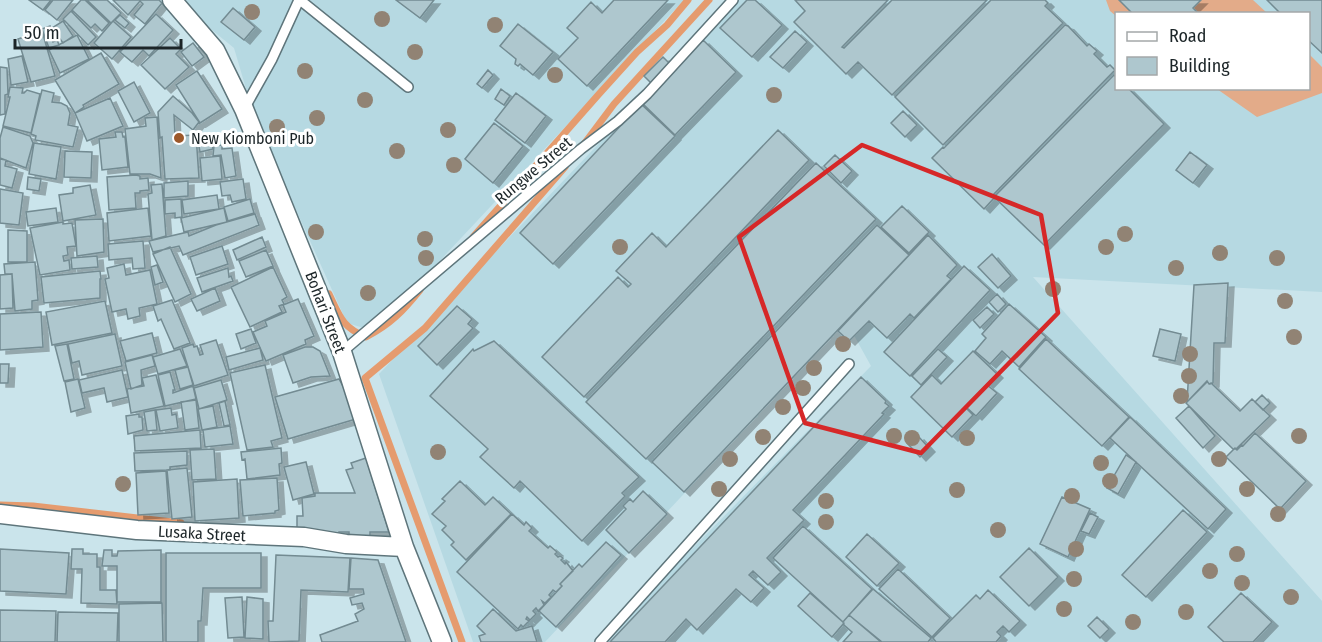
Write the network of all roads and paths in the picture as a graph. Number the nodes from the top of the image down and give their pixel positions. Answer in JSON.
{"nodes":[{"id":1,"x":172,"y":0,"type":"edge"},
{"id":2,"x":300,"y":0,"type":"edge"},
{"id":3,"x":733,"y":0,"type":"edge"},
{"id":4,"x":408,"y":87,"type":"dead end"},
{"id":5,"x":243,"y":109,"type":"junction"},
{"id":6,"x":342,"y":352,"type":"junction"},
{"id":7,"x":849,"y":364,"type":"dead end"},
{"id":8,"x":0,"y":514,"type":"edge"},
{"id":9,"x":404,"y":547,"type":"junction"},
{"id":10,"x":442,"y":642,"type":"edge"},
{"id":11,"x":600,"y":642,"type":"edge"}],
"edges":[{"from":1,"to":5,"type":"street","name":"Bohari Street"},
{"from":2,"to":4,"type":"lane"},
{"from":2,"to":5,"type":"lane"},
{"from":3,"to":6,"type":"lane","name":"Rungwe Street"},
{"from":5,"to":6,"type":"street","name":"Bohari Street"},
{"from":6,"to":9,"type":"street","name":"Bohari Street"},
{"from":7,"to":11,"type":"lane"},
{"from":8,"to":9,"type":"street","name":"Lusaka Street"},
{"from":9,"to":10,"type":"street","name":"Bohari Street"}]}
